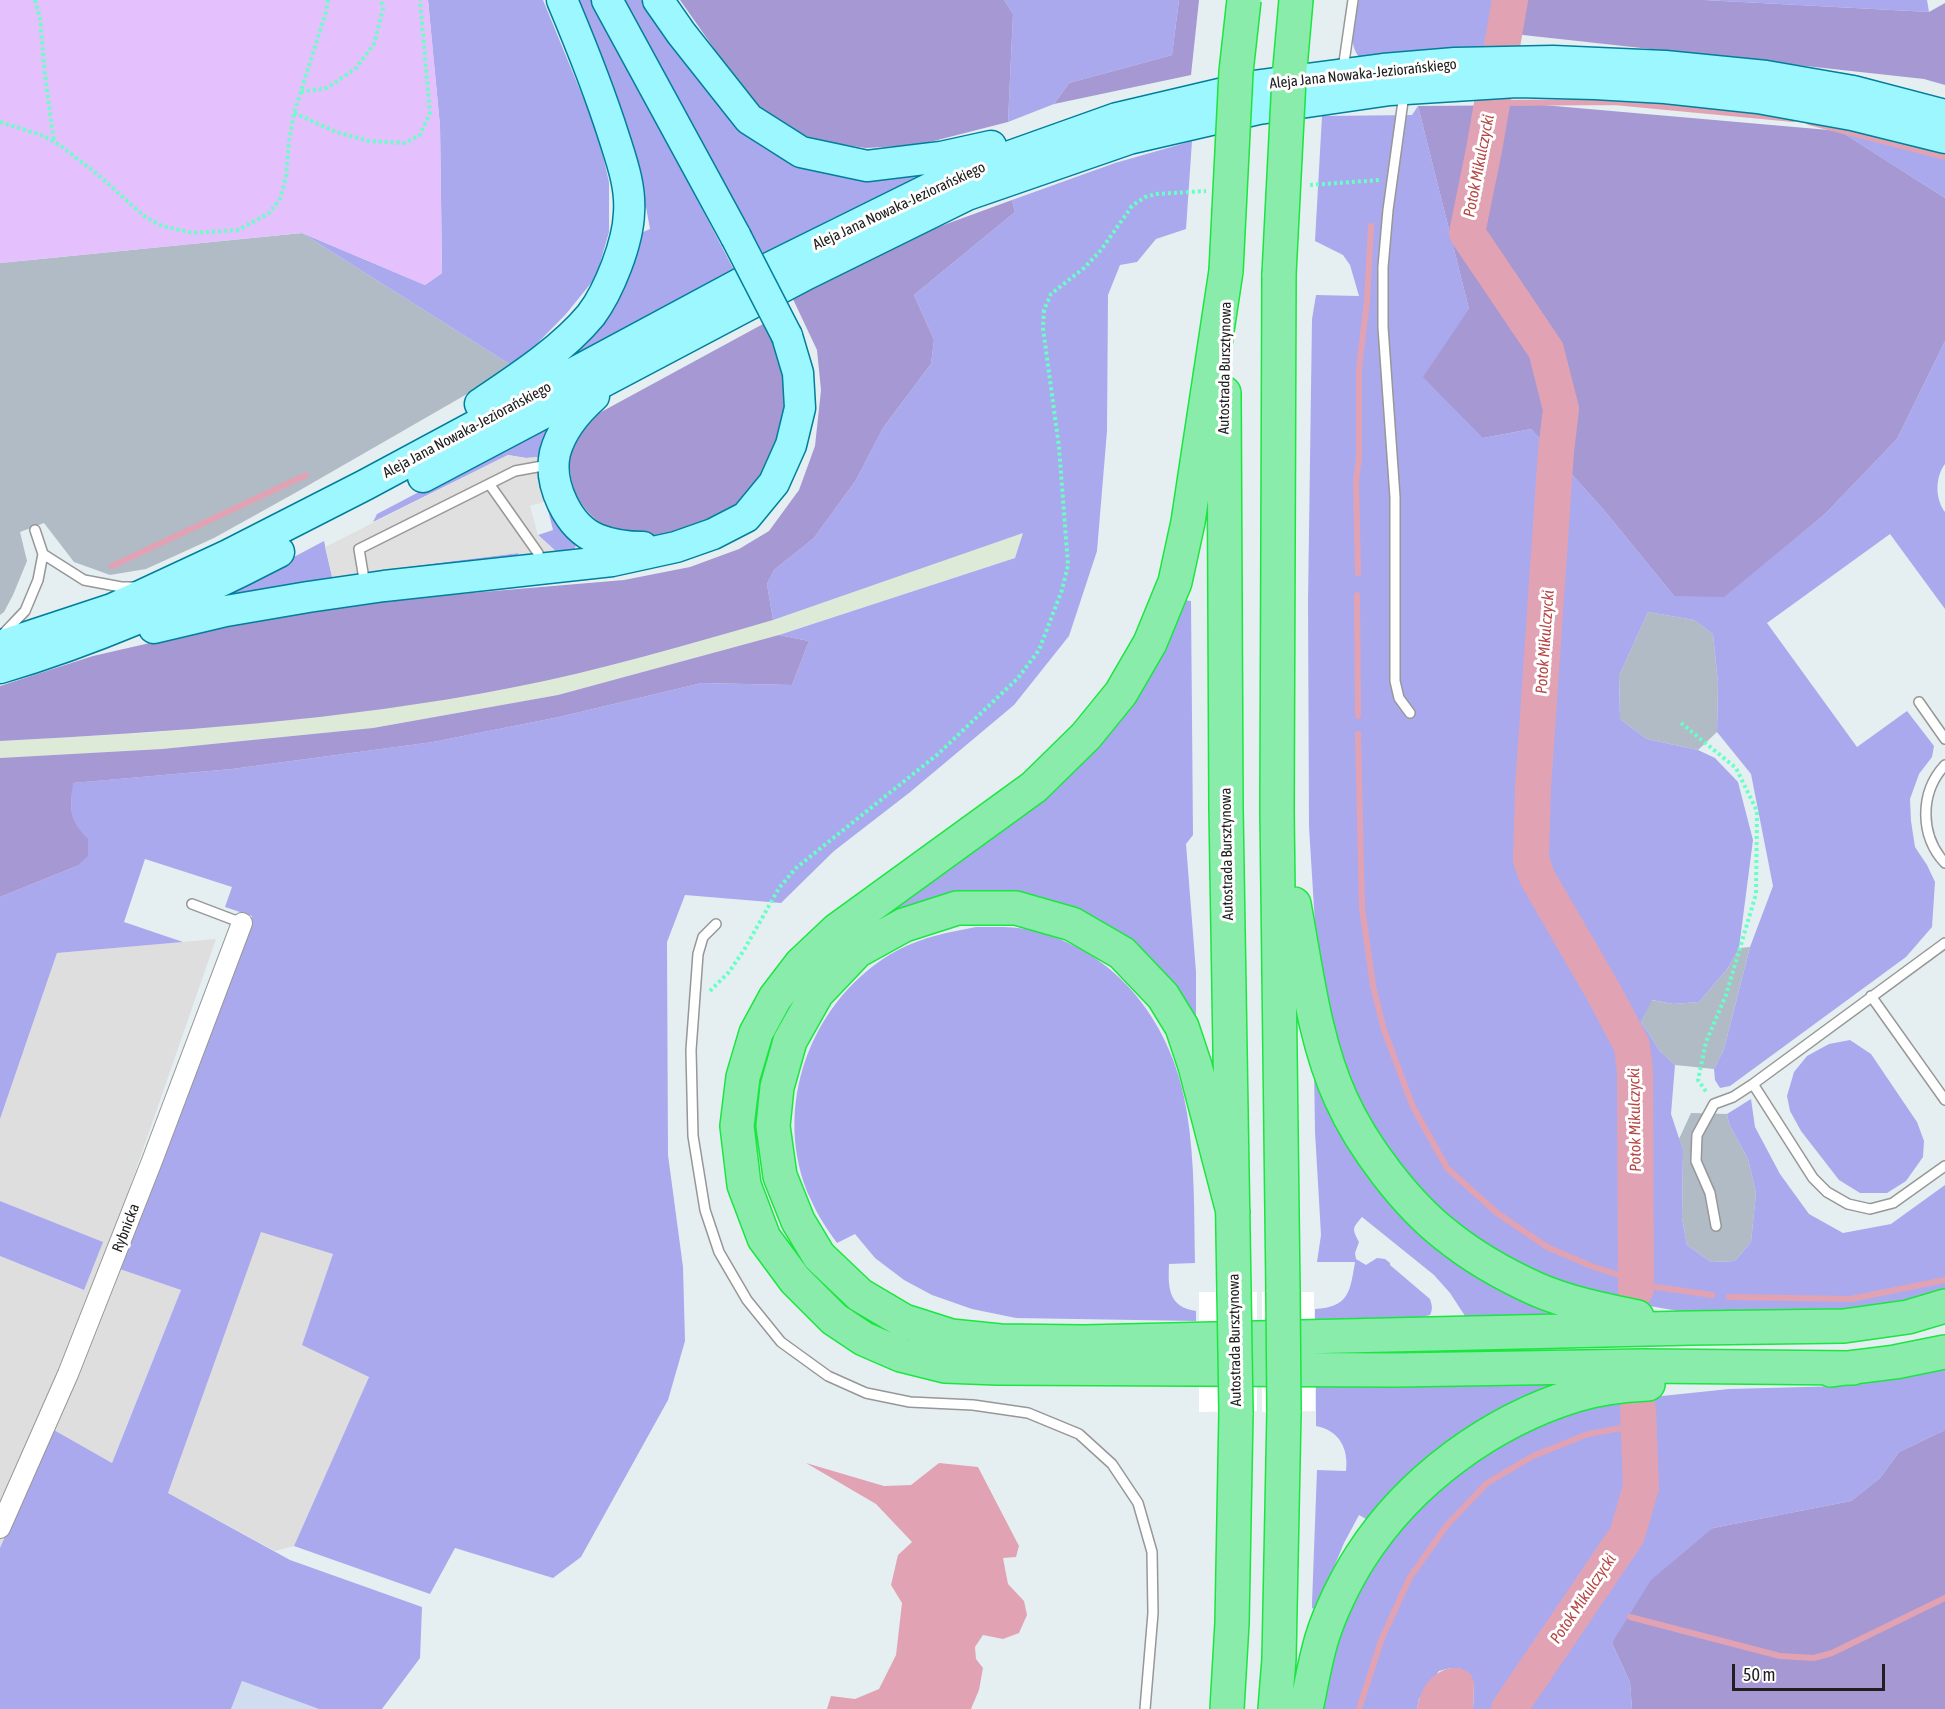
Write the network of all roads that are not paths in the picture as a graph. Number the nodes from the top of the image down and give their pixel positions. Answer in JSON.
{"nodes":[{"id":1,"x":562,"y":0,"type":"edge"},
{"id":2,"x":607,"y":0,"type":"edge"},
{"id":3,"x":658,"y":0,"type":"edge"},
{"id":4,"x":1244,"y":0,"type":"edge"},
{"id":5,"x":1296,"y":0,"type":"edge"},
{"id":6,"x":1353,"y":0,"type":"edge"},
{"id":7,"x":1551,"y":72,"type":"junction"},
{"id":8,"x":1342,"y":74,"type":"junction"},
{"id":9,"x":1452,"y":74,"type":"junction"},
{"id":10,"x":1404,"y":89,"type":"junction"},
{"id":11,"x":1945,"y":115,"type":"edge"},
{"id":12,"x":1117,"y":118,"type":"junction"},
{"id":13,"x":1945,"y":138,"type":"edge"},
{"id":14,"x":1226,"y":271,"type":"junction"},
{"id":15,"x":616,"y":376,"type":"junction"},
{"id":16,"x":554,"y":464,"type":"junction"},
{"id":17,"x":365,"y":485,"type":"junction"},
{"id":18,"x":490,"y":485,"type":"junction"},
{"id":19,"x":35,"y":530,"type":"dead end"},
{"id":20,"x":676,"y":547,"type":"junction"},
{"id":21,"x":43,"y":554,"type":"junction"},
{"id":22,"x":540,"y":568,"type":"junction"},
{"id":23,"x":163,"y":586,"type":"junction"},
{"id":24,"x":366,"y":588,"type":"junction"},
{"id":25,"x":0,"y":636,"type":"edge"},
{"id":26,"x":0,"y":646,"type":"edge"},
{"id":27,"x":49,"y":653,"type":"junction"},
{"id":28,"x":0,"y":668,"type":"edge"},
{"id":29,"x":1919,"y":702,"type":"dead end"},
{"id":30,"x":1410,"y":712,"type":"dead end"},
{"id":31,"x":1945,"y":739,"type":"edge"},
{"id":32,"x":1945,"y":765,"type":"edge"},
{"id":33,"x":1277,"y":811,"type":"junction"},
{"id":34,"x":1945,"y":863,"type":"edge"},
{"id":35,"x":192,"y":904,"type":"dead end"},
{"id":36,"x":242,"y":923,"type":"joint"},
{"id":37,"x":717,"y":924,"type":"dead end"},
{"id":38,"x":1945,"y":943,"type":"edge"},
{"id":39,"x":1872,"y":996,"type":"junction"},
{"id":40,"x":1753,"y":1084,"type":"junction"},
{"id":41,"x":1945,"y":1100,"type":"edge"},
{"id":42,"x":1945,"y":1166,"type":"edge"},
{"id":43,"x":1233,"y":1212,"type":"junction"},
{"id":44,"x":1716,"y":1226,"type":"dead end"},
{"id":45,"x":1945,"y":1306,"type":"edge"},
{"id":46,"x":1692,"y":1328,"type":"junction"},
{"id":47,"x":1945,"y":1352,"type":"edge"},
{"id":48,"x":1853,"y":1368,"type":"junction"},
{"id":49,"x":0,"y":1528,"type":"edge"},
{"id":50,"x":1145,"y":1709,"type":"edge"},
{"id":51,"x":1227,"y":1709,"type":"edge"},
{"id":52,"x":1275,"y":1709,"type":"edge"},
{"id":53,"x":1306,"y":1709,"type":"edge"}],
"edges":[{"from":1,"to":17,"type":"main road"},
{"from":2,"to":20,"type":"main road","bridge":true},
{"from":3,"to":12,"type":"main road"},
{"from":4,"to":14,"type":"highway","name":"Autostrada Bursztynowa","bridge":true},
{"from":5,"to":33,"type":"highway","bridge":true},
{"from":6,"to":8,"type":"lane"},
{"from":7,"to":9,"type":"main road","name":"Aleja Jana Nowaka-Jeziorańskiego"},
{"from":7,"to":11,"type":"main road","name":"Aleja Jana Nowaka-Jeziorańskiego"},
{"from":7,"to":13,"type":"main road","name":"Aleja Jana Nowaka-Jeziorańskiego"},
{"from":8,"to":9,"type":"main road","name":"Aleja Jana Nowaka-Jeziorańskiego"},
{"from":8,"to":12,"type":"main road","name":"Aleja Jana Nowaka-Jeziorańskiego"},
{"from":9,"to":10,"type":"main road","name":"Aleja Jana Nowaka-Jeziorańskiego"},
{"from":10,"to":15,"type":"main road","name":"Aleja Jana Nowaka-Jeziorańskiego"},
{"from":10,"to":30,"type":"lane"},
{"from":12,"to":17,"type":"main road","name":"Aleja Jana Nowaka-Jeziorańskiego"},
{"from":14,"to":43,"type":"highway","name":"Autostrada Bursztynowa"},
{"from":14,"to":48,"type":"highway"},
{"from":15,"to":16,"type":"main road"},
{"from":15,"to":27,"type":"main road","name":"Aleja Jana Nowaka-Jeziorańskiego"},
{"from":16,"to":18,"type":"lane"},
{"from":16,"to":20,"type":"main road"},
{"from":17,"to":23,"type":"main road","name":"Aleja Jana Nowaka-Jeziorańskiego"},
{"from":18,"to":22,"type":"lane"},
{"from":18,"to":24,"type":"lane"},
{"from":19,"to":21,"type":"lane"},
{"from":20,"to":22,"type":"main road"},
{"from":21,"to":23,"type":"lane"},
{"from":21,"to":25,"type":"lane"},
{"from":22,"to":24,"type":"main road"},
{"from":23,"to":26,"type":"main road","name":"Aleja Jana Nowaka-Jeziorańskiego"},
{"from":24,"to":27,"type":"main road"},
{"from":27,"to":28,"type":"main road","name":"Aleja Jana Nowaka-Jeziorańskiego"},
{"from":29,"to":31,"type":"lane"},
{"from":32,"to":34,"type":"lane"},
{"from":33,"to":46,"type":"highway"},
{"from":33,"to":52,"type":"highway","bridge":true},
{"from":35,"to":36,"type":"lane"},
{"from":36,"to":49,"type":"street","name":"Rybnicka"},
{"from":37,"to":50,"type":"lane"},
{"from":38,"to":39,"type":"lane"},
{"from":39,"to":40,"type":"lane"},
{"from":39,"to":41,"type":"lane"},
{"from":40,"to":42,"type":"lane"},
{"from":40,"to":44,"type":"lane"},
{"from":43,"to":46,"type":"highway"},
{"from":43,"to":51,"type":"highway","name":"Autostrada Bursztynowa","bridge":true},
{"from":45,"to":46,"type":"highway"},
{"from":47,"to":48,"type":"highway"},
{"from":48,"to":53,"type":"highway"}]}
